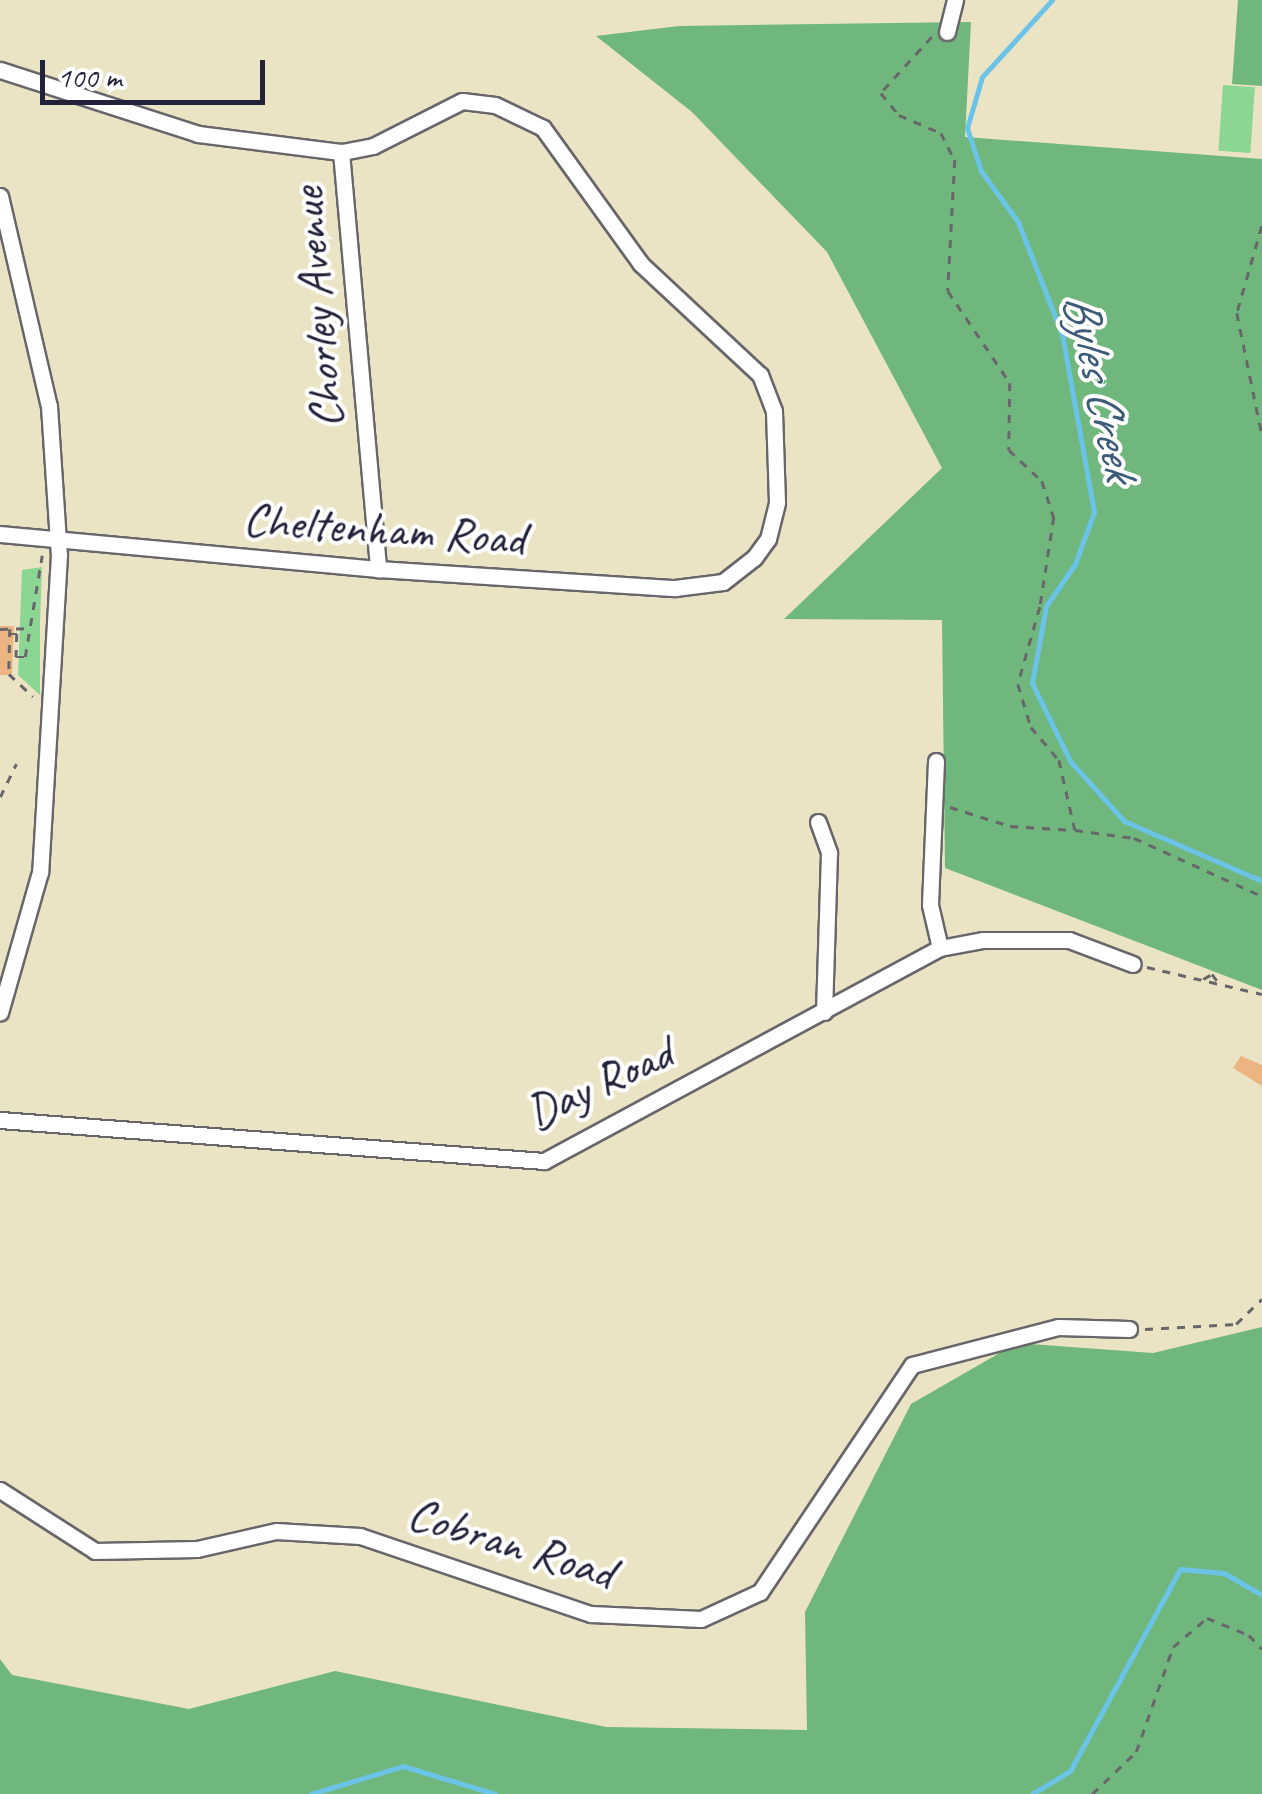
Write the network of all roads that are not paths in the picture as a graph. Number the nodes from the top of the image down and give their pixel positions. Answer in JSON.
{"nodes":[{"id":1,"x":955,"y":0,"type":"edge"},
{"id":2,"x":948,"y":32,"type":"road end"},
{"id":3,"x":0,"y":70,"type":"edge"},
{"id":4,"x":341,"y":152,"type":"junction"},
{"id":5,"x":0,"y":196,"type":"edge"},
{"id":6,"x":0,"y":534,"type":"edge"},
{"id":7,"x":58,"y":538,"type":"junction"},
{"id":8,"x":378,"y":570,"type":"junction"},
{"id":9,"x":936,"y":761,"type":"dead end"},
{"id":10,"x":818,"y":822,"type":"dead end"},
{"id":11,"x":940,"y":948,"type":"junction"},
{"id":12,"x":1133,"y":964,"type":"road end"},
{"id":13,"x":0,"y":1012,"type":"edge"},
{"id":14,"x":824,"y":1012,"type":"junction"},
{"id":15,"x":0,"y":1120,"type":"edge"},
{"id":16,"x":1128,"y":1329,"type":"road end"},
{"id":17,"x":0,"y":1490,"type":"edge"}],
"edges":[{"from":1,"to":2,"type":"street"},
{"from":3,"to":4,"type":"street","name":"Chorley Avenue"},
{"from":4,"to":8,"type":"street","name":"Chorley Avenue"},
{"from":4,"to":8,"type":"street","name":"Cheltenham Road"},
{"from":5,"to":7,"type":"street"},
{"from":6,"to":7,"type":"street","name":"Cheltenham Road"},
{"from":7,"to":8,"type":"street","name":"Cheltenham Road"},
{"from":7,"to":13,"type":"street"},
{"from":9,"to":11,"type":"street"},
{"from":10,"to":14,"type":"street"},
{"from":11,"to":12,"type":"street","name":"Day Road"},
{"from":11,"to":14,"type":"street","name":"Day Road"},
{"from":14,"to":15,"type":"street","name":"Day Road"},
{"from":16,"to":17,"type":"street","name":"Cobran Road"}]}
